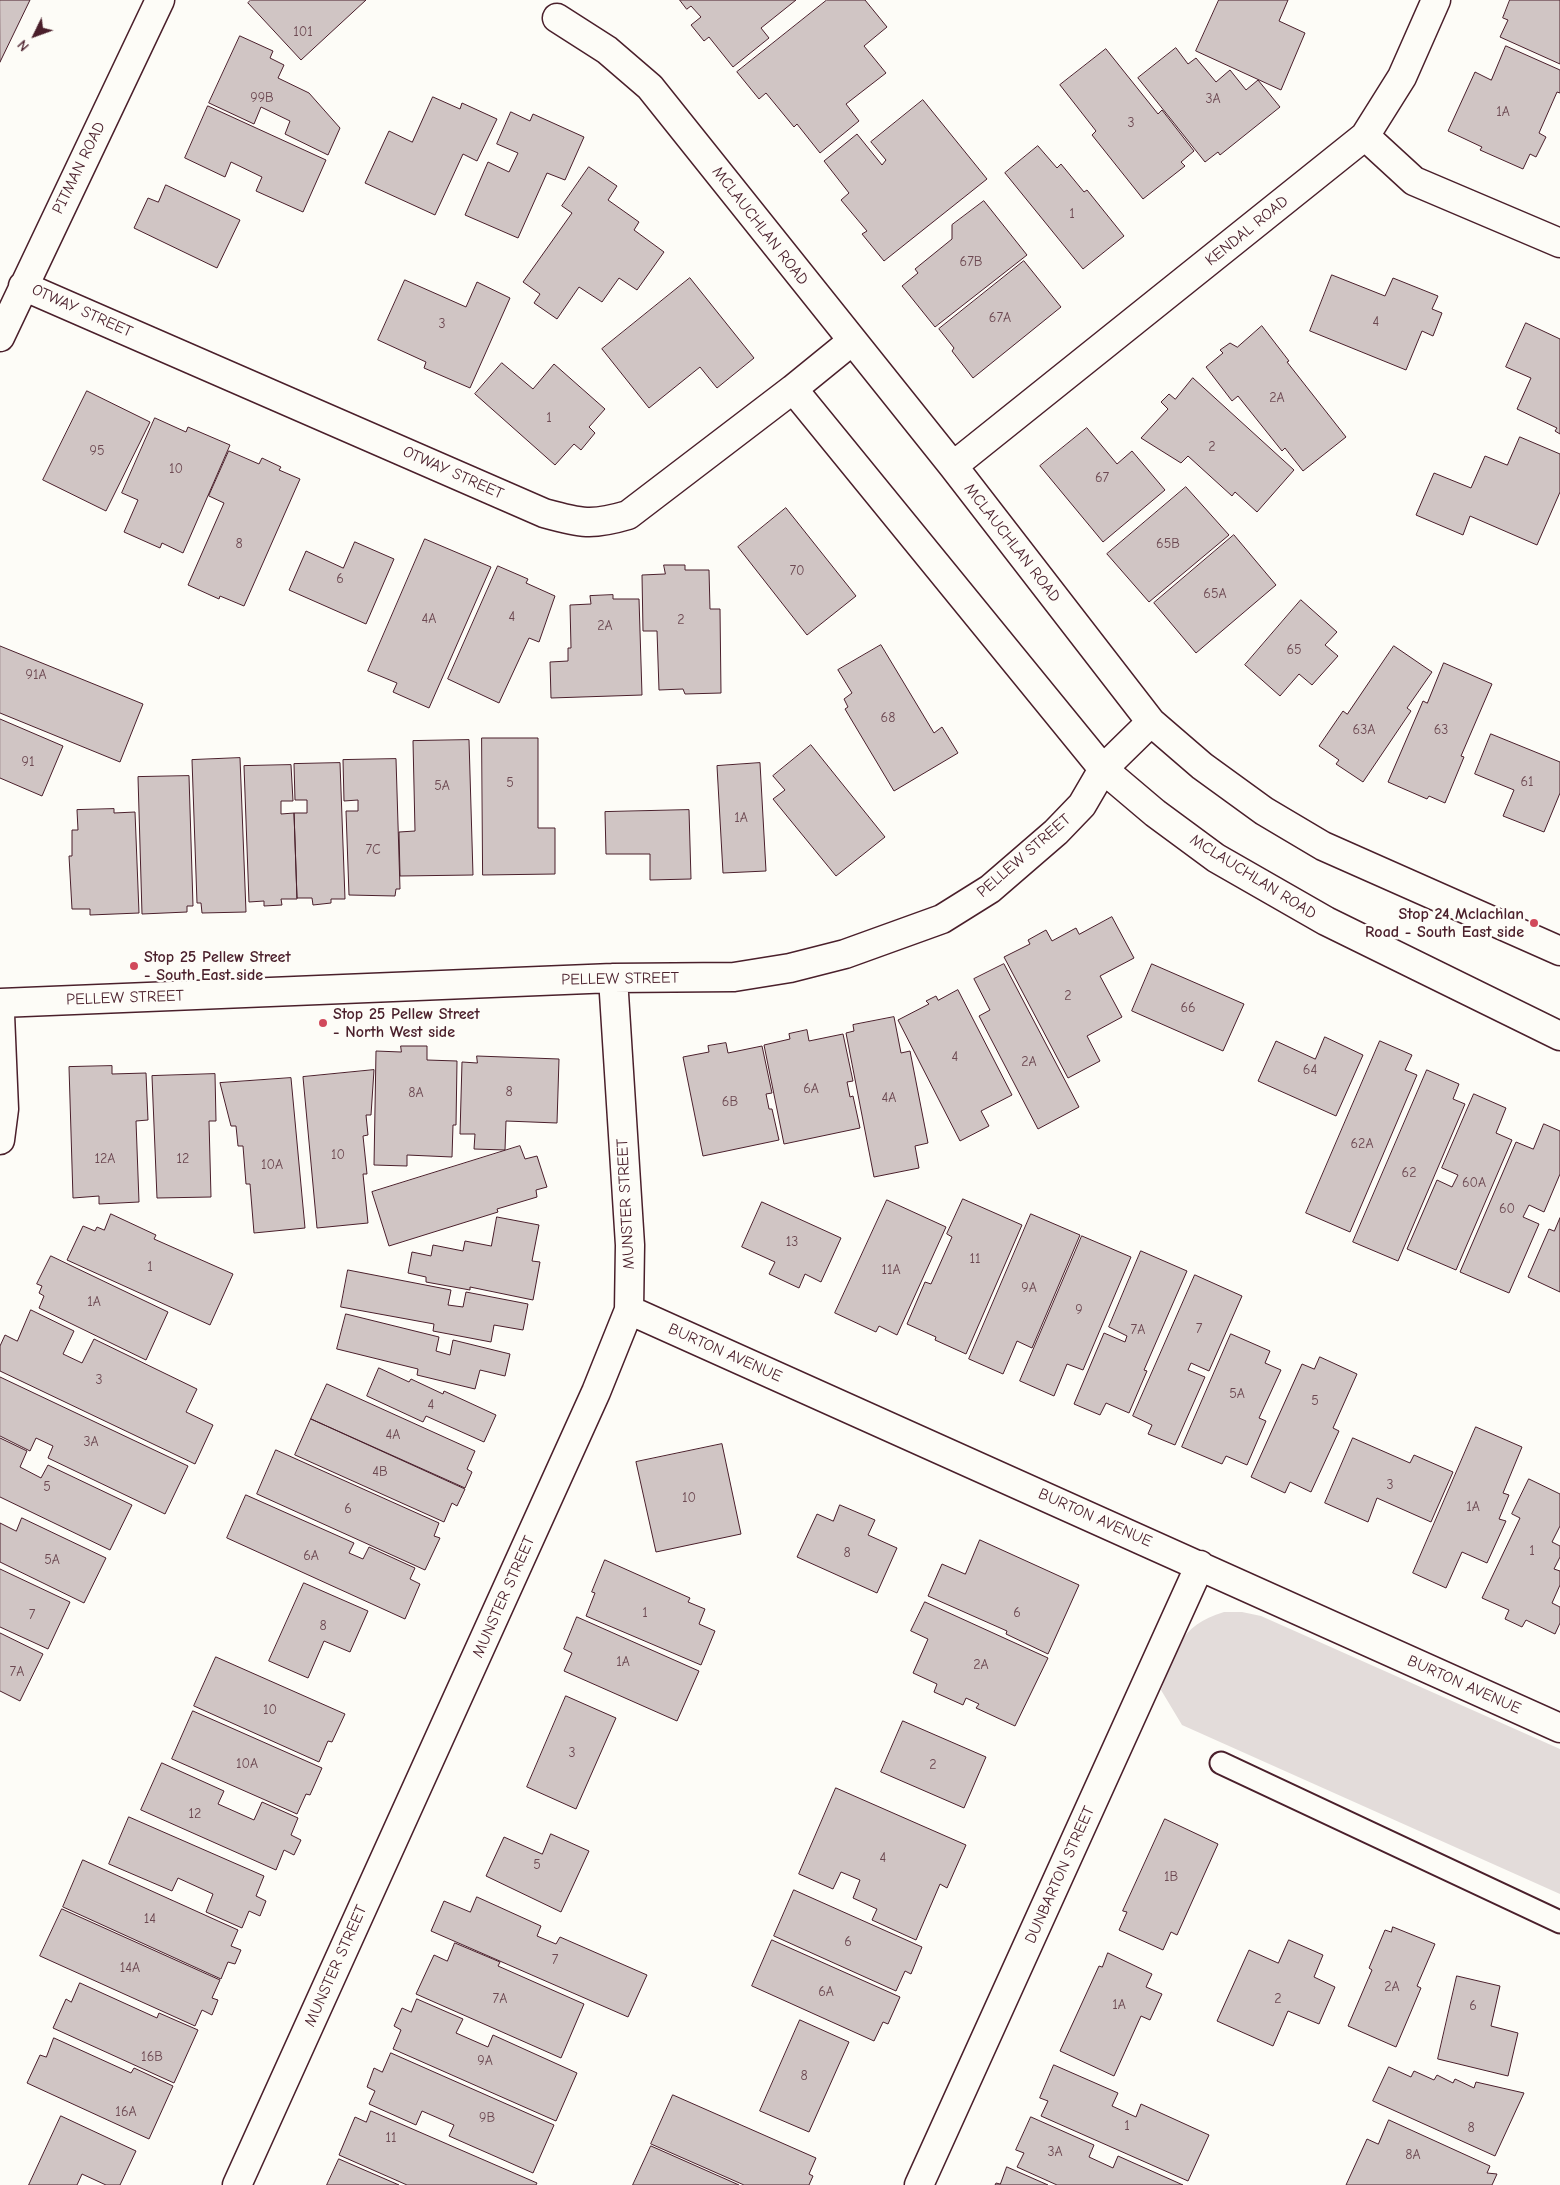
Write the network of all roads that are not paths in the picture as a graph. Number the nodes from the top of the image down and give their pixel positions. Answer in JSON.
{"nodes":[{"id":1,"x":160,"y":0,"type":"edge"},
{"id":2,"x":1436,"y":0,"type":"edge"},
{"id":3,"x":557,"y":18,"type":"dead end"},
{"id":4,"x":1365,"y":136,"type":"junction"},
{"id":5,"x":1560,"y":244,"type":"edge"},
{"id":6,"x":23,"y":286,"type":"junction"},
{"id":7,"x":0,"y":337,"type":"edge"},
{"id":8,"x":852,"y":341,"type":"junction"},
{"id":9,"x":793,"y":390,"type":"junction"},
{"id":10,"x":953,"y":466,"type":"junction"},
{"id":11,"x":1151,"y":722,"type":"junction"},
{"id":12,"x":1103,"y":769,"type":"junction"},
{"id":13,"x":1560,"y":951,"type":"edge"},
{"id":14,"x":613,"y":978,"type":"junction"},
{"id":15,"x":0,"y":1003,"type":"edge"},
{"id":16,"x":0,"y":1014,"type":"edge"},
{"id":17,"x":1560,"y":1036,"type":"edge"},
{"id":18,"x":0,"y":1140,"type":"edge"},
{"id":19,"x":629,"y":1310,"type":"junction"},
{"id":20,"x":1200,"y":1565,"type":"junction"},
{"id":21,"x":1560,"y":1728,"type":"edge"},
{"id":22,"x":1221,"y":1763,"type":"dead end"},
{"id":23,"x":1560,"y":1922,"type":"edge"},
{"id":24,"x":237,"y":2185,"type":"edge"},
{"id":25,"x":919,"y":2185,"type":"edge"}],
"edges":[{"from":1,"to":6,"type":"street","name":"PITMAN ROAD"},
{"from":2,"to":4,"type":"street","name":"KENDAL ROAD"},
{"from":3,"to":8,"type":"street","name":"MCLAUCHLAN ROAD"},
{"from":4,"to":5,"type":"street"},
{"from":4,"to":10,"type":"street","name":"KENDAL ROAD"},
{"from":6,"to":7,"type":"street","name":"PITMAN ROAD"},
{"from":6,"to":9,"type":"street","name":"OTWAY STREET"},
{"from":8,"to":9,"type":"street","name":"OTWAY STREET"},
{"from":8,"to":10,"type":"street","name":"MCLAUCHLAN ROAD"},
{"from":9,"to":12,"type":"street","name":"MCLAUCHLAN ROAD"},
{"from":10,"to":11,"type":"street","name":"MCLAUCHLAN ROAD"},
{"from":11,"to":12,"type":"street","name":"PELLEW STREET"},
{"from":11,"to":13,"type":"street","name":"MCLAUCHLAN ROAD"},
{"from":12,"to":14,"type":"street","name":"PELLEW STREET"},
{"from":12,"to":17,"type":"street","name":"MCLAUCHLAN ROAD"},
{"from":14,"to":15,"type":"street","name":"PELLEW STREET"},
{"from":14,"to":19,"type":"street","name":"MUNSTER STREET"},
{"from":16,"to":18,"type":"street"},
{"from":19,"to":20,"type":"street","name":"BURTON AVENUE"},
{"from":19,"to":24,"type":"street","name":"MUNSTER STREET"},
{"from":20,"to":21,"type":"street","name":"BURTON AVENUE"},
{"from":20,"to":25,"type":"street","name":"DUNBARTON STREET"},
{"from":22,"to":23,"type":"lane"}]}
